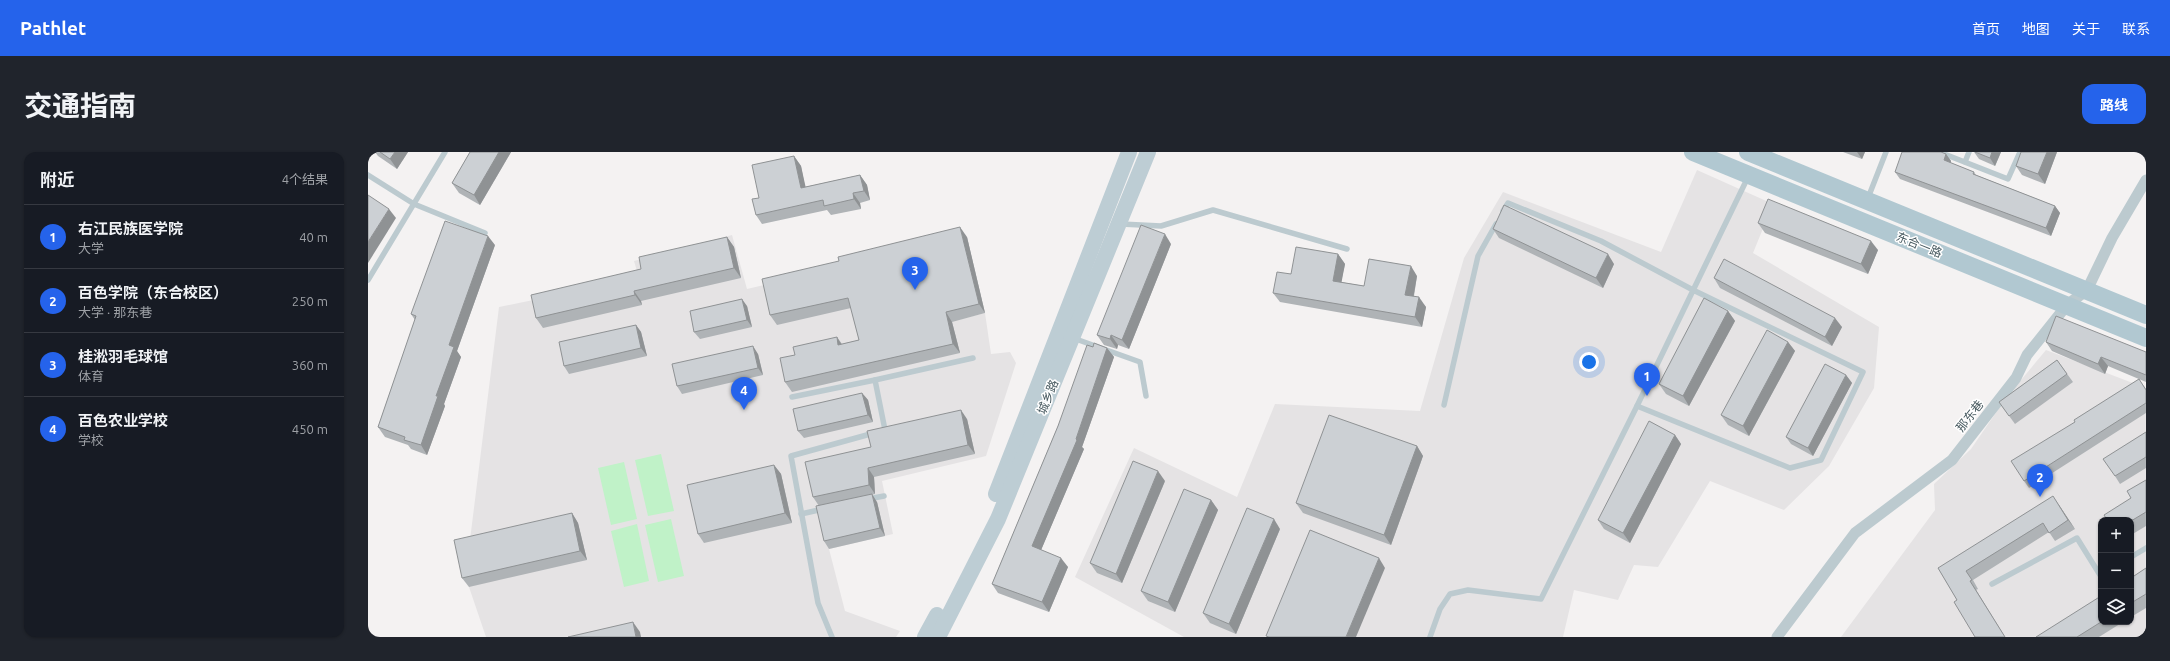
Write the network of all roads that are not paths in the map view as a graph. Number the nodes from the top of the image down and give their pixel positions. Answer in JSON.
{"nodes":[{"id":1,"x":445,"y":152,"type":"edge"},
{"id":2,"x":1129,"y":152,"type":"edge"},
{"id":3,"x":1148,"y":152,"type":"edge"},
{"id":4,"x":1693,"y":152,"type":"edge"},
{"id":5,"x":1748,"y":152,"type":"edge"},
{"id":6,"x":1886,"y":152,"type":"edge"},
{"id":7,"x":1939,"y":152,"type":"edge"},
{"id":8,"x":1969,"y":152,"type":"edge"},
{"id":9,"x":2020,"y":152,"type":"edge"},
{"id":10,"x":1965,"y":162,"type":"junction"},
{"id":11,"x":368,"y":175,"type":"edge"},
{"id":12,"x":1749,"y":175,"type":"junction"},
{"id":13,"x":2146,"y":180,"type":"edge"},
{"id":14,"x":1867,"y":200,"type":"junction"},
{"id":15,"x":414,"y":204,"type":"junction"},
{"id":16,"x":1119,"y":224,"type":"junction"},
{"id":17,"x":485,"y":233,"type":"edge"},
{"id":18,"x":1347,"y":249,"type":"dead end"},
{"id":19,"x":368,"y":280,"type":"edge"},
{"id":20,"x":1693,"y":290,"type":"junction"},
{"id":21,"x":2087,"y":290,"type":"junction"},
{"id":22,"x":2067,"y":305,"type":"junction"},
{"id":23,"x":2146,"y":315,"type":"edge"},
{"id":24,"x":1072,"y":337,"type":"junction"},
{"id":25,"x":2146,"y":338,"type":"edge"},
{"id":26,"x":972,"y":358,"type":"dead end"},
{"id":27,"x":875,"y":380,"type":"junction"},
{"id":28,"x":1146,"y":396,"type":"dead end"},
{"id":29,"x":792,"y":397,"type":"dead end"},
{"id":30,"x":1444,"y":405,"type":"dead end"},
{"id":31,"x":1637,"y":406,"type":"junction"},
{"id":32,"x":884,"y":496,"type":"dead end"},
{"id":33,"x":862,"y":501,"type":"edge"},
{"id":34,"x":832,"y":507,"type":"edge"},
{"id":35,"x":802,"y":514,"type":"junction"},
{"id":36,"x":2146,"y":548,"type":"edge"},
{"id":37,"x":2134,"y":555,"type":"edge"},
{"id":38,"x":2098,"y":572,"type":"edge"},
{"id":39,"x":1992,"y":584,"type":"dead end"},
{"id":40,"x":832,"y":637,"type":"edge"},
{"id":41,"x":925,"y":637,"type":"edge"},
{"id":42,"x":938,"y":637,"type":"edge"},
{"id":43,"x":1430,"y":637,"type":"edge"},
{"id":44,"x":1776,"y":637,"type":"edge"}],
"edges":[{"from":1,"to":15,"type":"lane"},
{"from":2,"to":41,"type":"main road","name":"城乡路"},
{"from":3,"to":16,"type":"main road","name":"城乡路"},
{"from":4,"to":12,"type":"main road","name":"东合一路"},
{"from":5,"to":14,"type":"main road","name":"东合一路"},
{"from":6,"to":14,"type":"lane"},
{"from":7,"to":10,"type":"lane"},
{"from":8,"to":10,"type":"lane"},
{"from":9,"to":10,"type":"lane"},
{"from":11,"to":15,"type":"lane"},
{"from":12,"to":20,"type":"lane"},
{"from":12,"to":22,"type":"main road","name":"东合一路"},
{"from":13,"to":21,"type":"street","name":"那东巷"},
{"from":14,"to":21,"type":"main road","name":"东合一路"},
{"from":15,"to":17,"type":"lane"},
{"from":15,"to":19,"type":"lane"},
{"from":16,"to":18,"type":"lane"},
{"from":16,"to":24,"type":"main road","name":"城乡路"},
{"from":20,"to":30,"type":"lane"},
{"from":20,"to":31,"type":"lane"},
{"from":20,"to":31,"type":"lane"},
{"from":21,"to":22,"type":"street","name":"那东巷"},
{"from":21,"to":23,"type":"main road","name":"东合一路"},
{"from":22,"to":25,"type":"main road","name":"东合一路"},
{"from":22,"to":44,"type":"street","name":"那东巷"},
{"from":24,"to":28,"type":"lane"},
{"from":24,"to":42,"type":"main road","name":"城乡路"},
{"from":26,"to":27,"type":"lane"},
{"from":27,"to":29,"type":"lane"},
{"from":27,"to":35,"type":"lane"},
{"from":31,"to":43,"type":"lane"},
{"from":32,"to":33,"type":"lane"},
{"from":34,"to":35,"type":"lane"},
{"from":35,"to":40,"type":"lane"},
{"from":36,"to":37,"type":"lane"},
{"from":38,"to":39,"type":"lane"}]}
